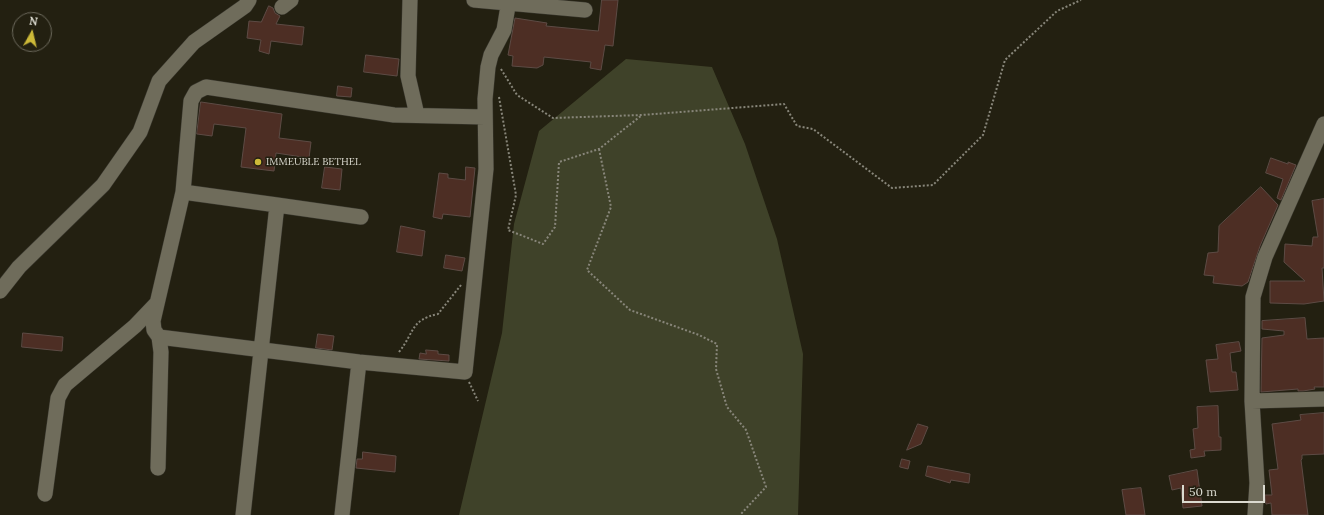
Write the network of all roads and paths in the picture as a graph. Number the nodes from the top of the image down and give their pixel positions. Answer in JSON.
{"nodes":[{"id":1,"x":249,"y":0,"type":"edge"},
{"id":2,"x":410,"y":0,"type":"edge"},
{"id":3,"x":474,"y":0,"type":"edge"},
{"id":4,"x":1081,"y":0,"type":"edge"},
{"id":5,"x":508,"y":2,"type":"edge"},
{"id":6,"x":585,"y":10,"type":"dead end"},
{"id":7,"x":491,"y":55,"type":"junction"},
{"id":8,"x":498,"y":94,"type":"dead end"},
{"id":9,"x":642,"y":114,"type":"junction"},
{"id":10,"x":417,"y":115,"type":"junction"},
{"id":11,"x":485,"y":117,"type":"junction"},
{"id":12,"x":1324,"y":124,"type":"edge"},
{"id":13,"x":600,"y":149,"type":"junction"},
{"id":14,"x":1319,"y":150,"type":"edge"},
{"id":15,"x":183,"y":192,"type":"junction"},
{"id":16,"x":277,"y":206,"type":"junction"},
{"id":17,"x":361,"y":217,"type":"dead end"},
{"id":18,"x":462,"y":284,"type":"dead end"},
{"id":19,"x":0,"y":291,"type":"edge"},
{"id":20,"x":157,"y":302,"type":"junction"},
{"id":21,"x":159,"y":337,"type":"junction"},
{"id":22,"x":262,"y":350,"type":"junction"},
{"id":23,"x":359,"y":362,"type":"junction"},
{"id":24,"x":379,"y":364,"type":"junction"},
{"id":25,"x":465,"y":372,"type":"junction"},
{"id":26,"x":1324,"y":399,"type":"edge"},
{"id":27,"x":478,"y":401,"type":"dead end"},
{"id":28,"x":1252,"y":401,"type":"junction"},
{"id":29,"x":158,"y":468,"type":"dead end"},
{"id":30,"x":45,"y":494,"type":"dead end"},
{"id":31,"x":244,"y":515,"type":"edge"},
{"id":32,"x":342,"y":515,"type":"edge"},
{"id":33,"x":740,"y":515,"type":"edge"},
{"id":34,"x":1255,"y":515,"type":"edge"}],
"edges":[{"from":1,"to":19,"type":"street"},
{"from":2,"to":10,"type":"street"},
{"from":3,"to":5,"type":"street"},
{"from":4,"to":9,"type":"path"},
{"from":5,"to":6,"type":"street"},
{"from":5,"to":7,"type":"street"},
{"from":7,"to":9,"type":"path"},
{"from":7,"to":11,"type":"street"},
{"from":8,"to":13,"type":"path"},
{"from":9,"to":13,"type":"path"},
{"from":10,"to":11,"type":"street"},
{"from":10,"to":15,"type":"street"},
{"from":11,"to":25,"type":"street"},
{"from":12,"to":14,"type":"street"},
{"from":13,"to":33,"type":"path"},
{"from":14,"to":28,"type":"street"},
{"from":15,"to":16,"type":"street"},
{"from":15,"to":20,"type":"street"},
{"from":16,"to":17,"type":"street"},
{"from":16,"to":22,"type":"street"},
{"from":18,"to":24,"type":"path"},
{"from":20,"to":21,"type":"street"},
{"from":20,"to":30,"type":"street"},
{"from":21,"to":22,"type":"street"},
{"from":21,"to":29,"type":"street"},
{"from":22,"to":23,"type":"street"},
{"from":22,"to":31,"type":"street"},
{"from":23,"to":24,"type":"street"},
{"from":23,"to":32,"type":"street"},
{"from":24,"to":25,"type":"street"},
{"from":25,"to":27,"type":"path"},
{"from":26,"to":28,"type":"street"},
{"from":28,"to":34,"type":"street"}]}
